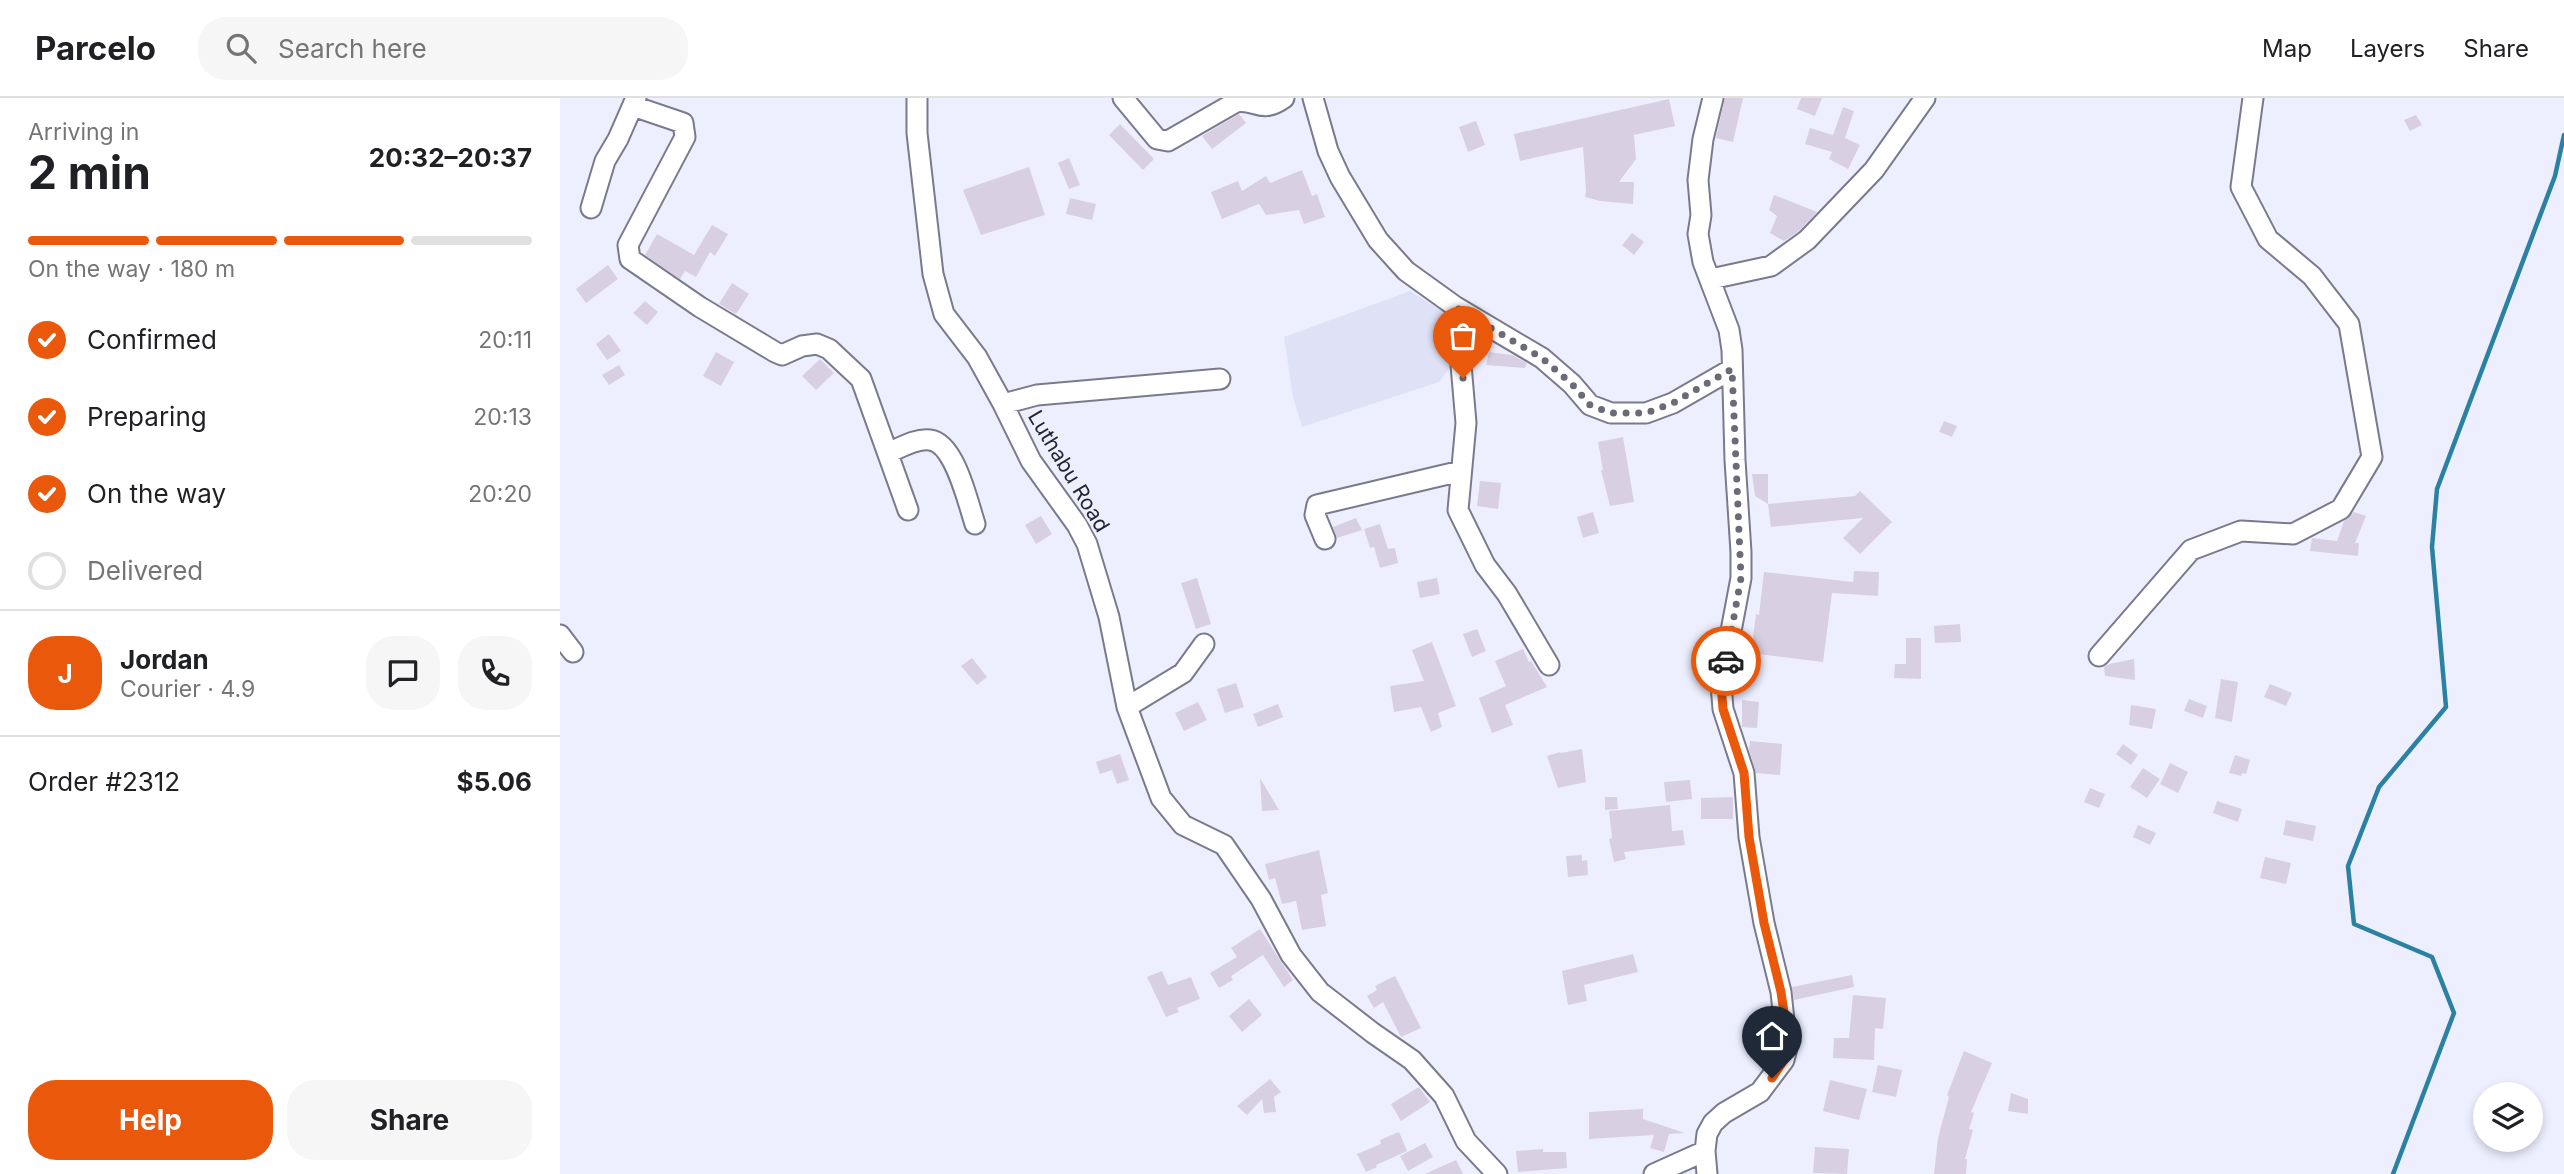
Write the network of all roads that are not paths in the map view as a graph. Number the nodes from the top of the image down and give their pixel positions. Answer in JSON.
{"nodes":[{"id":1,"x":916,"y":98,"type":"edge"},
{"id":2,"x":1123,"y":98,"type":"edge"},
{"id":3,"x":1284,"y":98,"type":"edge"},
{"id":4,"x":1313,"y":98,"type":"edge"},
{"id":5,"x":1713,"y":98,"type":"edge"},
{"id":6,"x":1925,"y":98,"type":"edge"},
{"id":7,"x":2253,"y":98,"type":"edge"},
{"id":8,"x":635,"y":102,"type":"edge"},
{"id":9,"x":591,"y":208,"type":"dead end"},
{"id":10,"x":1712,"y":279,"type":"junction"},
{"id":11,"x":1455,"y":307,"type":"junction"},
{"id":12,"x":1732,"y":369,"type":"junction"},
{"id":13,"x":1220,"y":379,"type":"dead end"},
{"id":14,"x":1003,"y":404,"type":"junction"},
{"id":15,"x":888,"y":453,"type":"junction"},
{"id":16,"x":1461,"y":471,"type":"junction"},
{"id":17,"x":908,"y":510,"type":"dead end"},
{"id":18,"x":975,"y":524,"type":"dead end"},
{"id":19,"x":1325,"y":539,"type":"dead end"},
{"id":20,"x":560,"y":635,"type":"edge"},
{"id":21,"x":1204,"y":644,"type":"dead end"},
{"id":22,"x":573,"y":652,"type":"dead end"},
{"id":23,"x":2099,"y":656,"type":"dead end"},
{"id":24,"x":1549,"y":665,"type":"dead end"},
{"id":25,"x":1127,"y":707,"type":"junction"},
{"id":26,"x":1705,"y":1151,"type":"junction"},
{"id":27,"x":1497,"y":1174,"type":"edge"},
{"id":28,"x":1654,"y":1174,"type":"edge"},
{"id":29,"x":1707,"y":1174,"type":"edge"}],
"edges":[{"from":1,"to":14,"type":"street","name":"Luthabu Road"},
{"from":2,"to":3,"type":"street"},
{"from":4,"to":11,"type":"street"},
{"from":5,"to":10,"type":"street"},
{"from":6,"to":10,"type":"street"},
{"from":7,"to":23,"type":"street"},
{"from":8,"to":9,"type":"street"},
{"from":8,"to":15,"type":"street"},
{"from":10,"to":12,"type":"street"},
{"from":11,"to":12,"type":"street"},
{"from":11,"to":16,"type":"street"},
{"from":12,"to":26,"type":"street"},
{"from":13,"to":14,"type":"street"},
{"from":14,"to":25,"type":"street","name":"Luthabu Road"},
{"from":15,"to":17,"type":"street"},
{"from":15,"to":18,"type":"street"},
{"from":16,"to":19,"type":"street"},
{"from":16,"to":24,"type":"street"},
{"from":20,"to":22,"type":"street"},
{"from":21,"to":25,"type":"street"},
{"from":25,"to":27,"type":"street","name":"Luthabu Road"},
{"from":26,"to":28,"type":"street"},
{"from":26,"to":29,"type":"street"}]}
